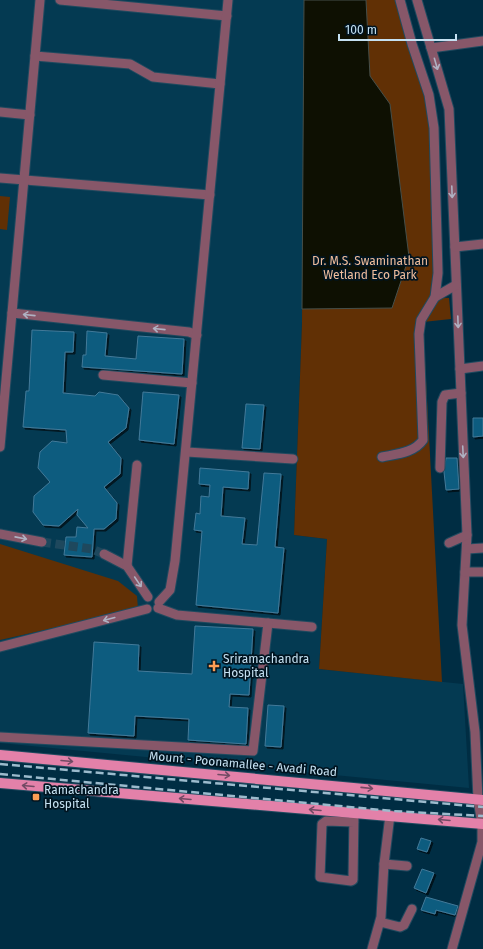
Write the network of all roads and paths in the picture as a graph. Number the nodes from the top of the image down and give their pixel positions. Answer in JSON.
{"nodes":[{"id":1,"x":40,"y":0,"type":"edge"},
{"id":2,"x":60,"y":0,"type":"edge"},
{"id":3,"x":228,"y":0,"type":"edge"},
{"id":4,"x":400,"y":0,"type":"edge"},
{"id":5,"x":417,"y":0,"type":"edge"},
{"id":6,"x":227,"y":16,"type":"junction"},
{"id":7,"x":483,"y":41,"type":"edge"},
{"id":8,"x":431,"y":48,"type":"junction"},
{"id":9,"x":35,"y":56,"type":"junction"},
{"id":10,"x":220,"y":84,"type":"junction"},
{"id":11,"x":0,"y":112,"type":"edge"},
{"id":12,"x":30,"y":114,"type":"junction"},
{"id":13,"x":0,"y":178,"type":"edge"},
{"id":14,"x":24,"y":180,"type":"junction"},
{"id":15,"x":210,"y":195,"type":"junction"},
{"id":16,"x":483,"y":244,"type":"edge"},
{"id":17,"x":455,"y":247,"type":"junction"},
{"id":18,"x":456,"y":285,"type":"junction"},
{"id":19,"x":434,"y":297,"type":"junction"},
{"id":20,"x":12,"y":313,"type":"junction"},
{"id":21,"x":197,"y":335,"type":"junction"},
{"id":22,"x":4,"y":359,"type":"edge"},
{"id":23,"x":483,"y":366,"type":"edge"},
{"id":24,"x":460,"y":369,"type":"junction"},
{"id":25,"x":103,"y":375,"type":"dead end"},
{"id":26,"x":192,"y":383,"type":"junction"},
{"id":27,"x":461,"y":394,"type":"junction"},
{"id":28,"x":0,"y":447,"type":"edge"},
{"id":29,"x":186,"y":452,"type":"junction"},
{"id":30,"x":382,"y":457,"type":"dead end"},
{"id":31,"x":293,"y":459,"type":"dead end"},
{"id":32,"x":137,"y":465,"type":"dead end"},
{"id":33,"x":440,"y":468,"type":"dead end"},
{"id":34,"x":0,"y":534,"type":"edge"},
{"id":35,"x":467,"y":535,"type":"junction"},
{"id":36,"x":42,"y":542,"type":"tunnel mouth"},
{"id":37,"x":449,"y":543,"type":"dead end"},
{"id":38,"x":483,"y":548,"type":"edge"},
{"id":39,"x":467,"y":549,"type":"junction"},
{"id":40,"x":104,"y":554,"type":"tunnel mouth"},
{"id":41,"x":127,"y":566,"type":"junction"},
{"id":42,"x":465,"y":572,"type":"junction"},
{"id":43,"x":483,"y":572,"type":"edge"},
{"id":44,"x":148,"y":597,"type":"junction"},
{"id":45,"x":159,"y":605,"type":"junction"},
{"id":46,"x":147,"y":609,"type":"junction"},
{"id":47,"x":268,"y":623,"type":"junction"},
{"id":48,"x":312,"y":627,"type":"dead end"},
{"id":49,"x":0,"y":647,"type":"edge"},
{"id":50,"x":0,"y":737,"type":"edge"},
{"id":51,"x":480,"y":751,"type":"edge"},
{"id":52,"x":0,"y":755,"type":"edge"},
{"id":53,"x":0,"y":783,"type":"edge"},
{"id":54,"x":480,"y":800,"type":"edge"},
{"id":55,"x":390,"y":815,"type":"junction"},
{"id":56,"x":354,"y":817,"type":"junction"},
{"id":57,"x":483,"y":824,"type":"edge"},
{"id":58,"x":384,"y":864,"type":"junction"},
{"id":59,"x":408,"y":866,"type":"dead end"},
{"id":60,"x":412,"y":909,"type":"dead end"},
{"id":61,"x":380,"y":922,"type":"junction"},
{"id":62,"x":372,"y":949,"type":"edge"},
{"id":63,"x":452,"y":949,"type":"edge"}],
"edges":[{"from":1,"to":9,"type":"street"},
{"from":2,"to":6,"type":"street"},
{"from":3,"to":6,"type":"street"},
{"from":4,"to":19,"type":"street"},
{"from":5,"to":8,"type":"street"},
{"from":6,"to":10,"type":"street"},
{"from":7,"to":8,"type":"street"},
{"from":8,"to":17,"type":"street","one_way":true},
{"from":9,"to":10,"type":"street"},
{"from":9,"to":12,"type":"street"},
{"from":10,"to":15,"type":"street"},
{"from":11,"to":12,"type":"street"},
{"from":12,"to":14,"type":"street"},
{"from":13,"to":14,"type":"street"},
{"from":14,"to":15,"type":"street"},
{"from":14,"to":20,"type":"street"},
{"from":15,"to":21,"type":"street"},
{"from":16,"to":17,"type":"street"},
{"from":17,"to":18,"type":"street"},
{"from":18,"to":19,"type":"street"},
{"from":18,"to":24,"type":"street","one_way":true},
{"from":19,"to":30,"type":"street"},
{"from":21,"to":20,"type":"street","one_way":true},
{"from":20,"to":22,"type":"street"},
{"from":21,"to":26,"type":"street"},
{"from":22,"to":28,"type":"street"},
{"from":23,"to":24,"type":"street"},
{"from":24,"to":27,"type":"street"},
{"from":25,"to":26,"type":"street"},
{"from":26,"to":29,"type":"street"},
{"from":27,"to":33,"type":"street"},
{"from":27,"to":35,"type":"street","one_way":true},
{"from":29,"to":31,"type":"street"},
{"from":29,"to":45,"type":"street"},
{"from":32,"to":41,"type":"street"},
{"from":34,"to":36,"type":"street","one_way":true},
{"from":35,"to":37,"type":"street"},
{"from":35,"to":39,"type":"street"},
{"from":38,"to":39,"type":"street"},
{"from":39,"to":42,"type":"street"},
{"from":40,"to":41,"type":"street"},
{"from":41,"to":44,"type":"street","one_way":true},
{"from":42,"to":43,"type":"street"},
{"from":42,"to":51,"type":"street"},
{"from":44,"to":45,"type":"street"},
{"from":44,"to":46,"type":"street"},
{"from":45,"to":46,"type":"street"},
{"from":45,"to":47,"type":"street"},
{"from":46,"to":49,"type":"street","one_way":true},
{"from":47,"to":48,"type":"street"},
{"from":47,"to":50,"type":"street"},
{"from":51,"to":54,"type":"street"},
{"from":52,"to":54,"type":"main road","name":"Mount - Poonamallee - Avadi Road","one_way":true},
{"from":56,"to":53,"type":"main road","one_way":true},
{"from":54,"to":57,"type":"street"},
{"from":55,"to":56,"type":"main road"},
{"from":57,"to":55,"type":"main road","one_way":true},
{"from":55,"to":58,"type":"street"},
{"from":56,"to":56,"type":"street"},
{"from":57,"to":63,"type":"street"},
{"from":58,"to":59,"type":"street"},
{"from":58,"to":61,"type":"street"},
{"from":60,"to":61,"type":"street"},
{"from":61,"to":62,"type":"street"}]}
